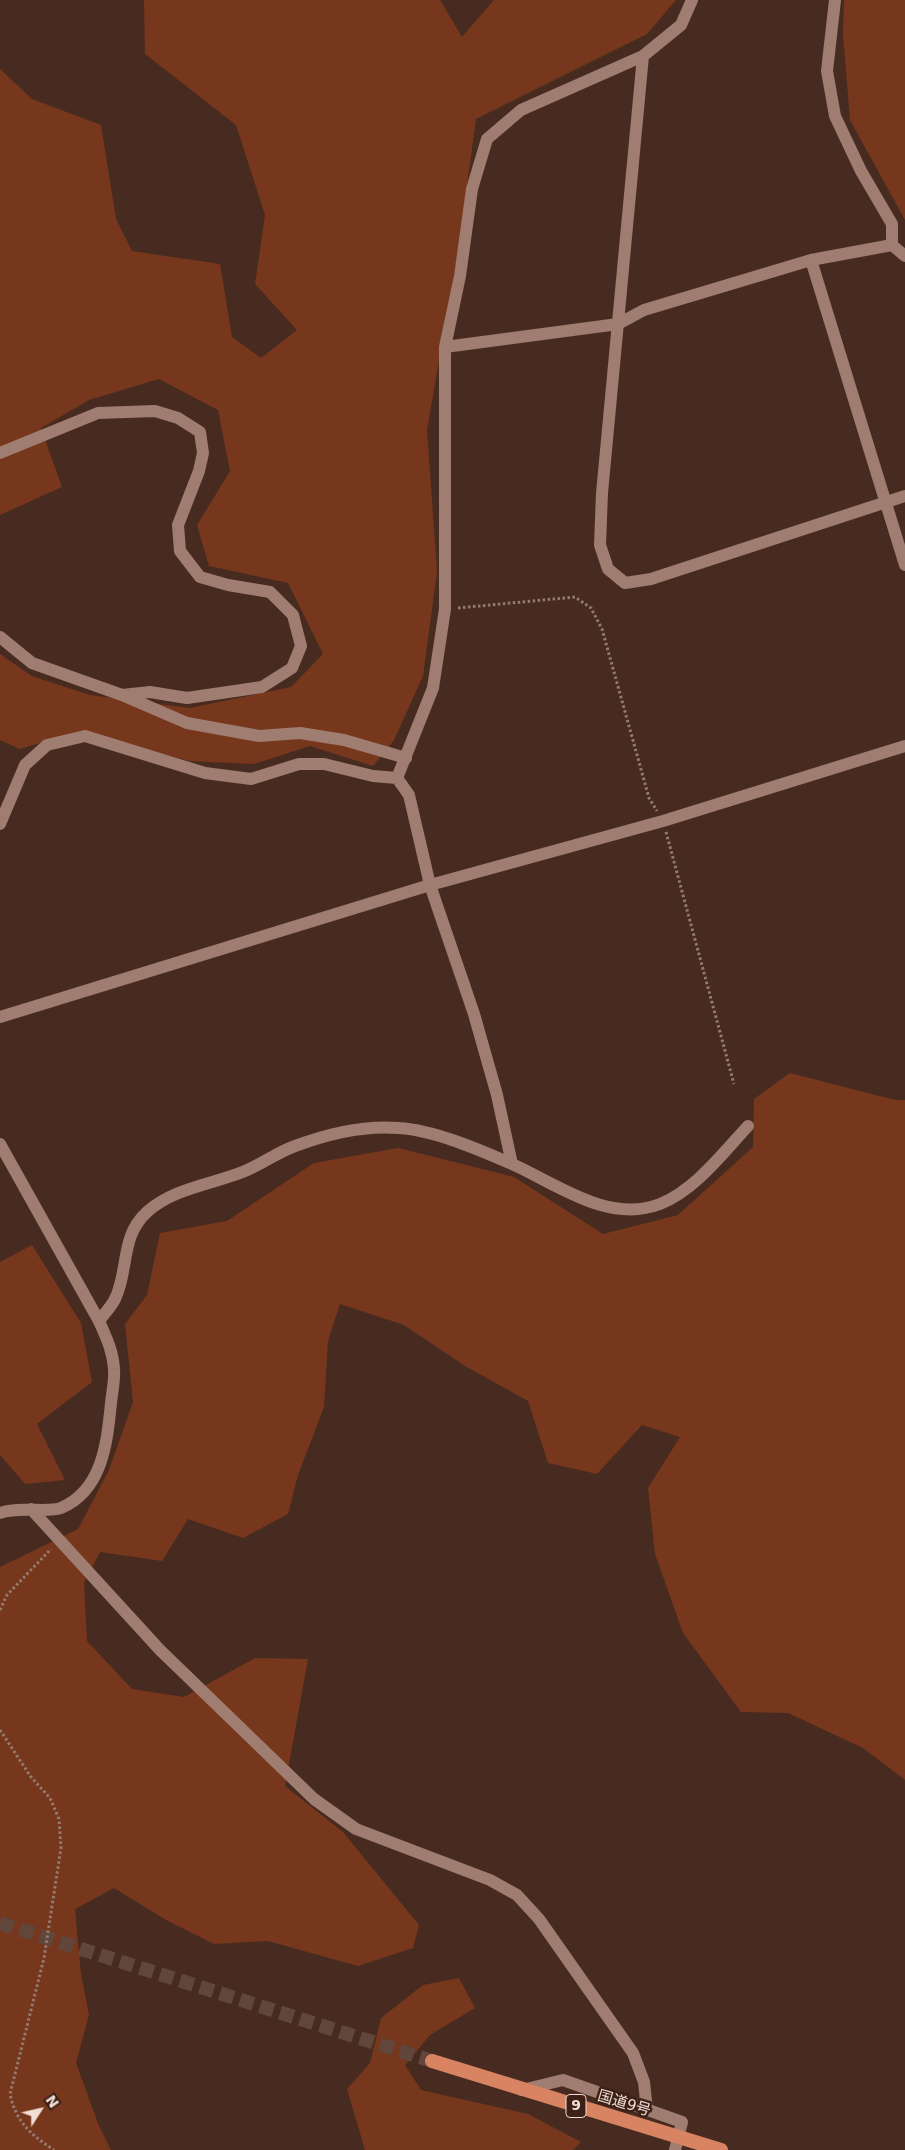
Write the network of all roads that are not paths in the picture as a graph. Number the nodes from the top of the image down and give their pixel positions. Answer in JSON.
{"nodes":[{"id":1,"x":692,"y":0,"type":"edge"},
{"id":2,"x":836,"y":0,"type":"edge"},
{"id":3,"x":644,"y":56,"type":"junction"},
{"id":4,"x":892,"y":244,"type":"junction"},
{"id":5,"x":905,"y":256,"type":"edge"},
{"id":6,"x":811,"y":260,"type":"junction"},
{"id":7,"x":618,"y":324,"type":"junction"},
{"id":8,"x":445,"y":347,"type":"junction"},
{"id":9,"x":0,"y":453,"type":"edge"},
{"id":10,"x":905,"y":496,"type":"edge"},
{"id":11,"x":885,"y":501,"type":"junction"},
{"id":12,"x":905,"y":565,"type":"edge"},
{"id":13,"x":0,"y":637,"type":"edge"},
{"id":14,"x":122,"y":696,"type":"junction"},
{"id":15,"x":905,"y":746,"type":"edge"},
{"id":16,"x":406,"y":758,"type":"junction"},
{"id":17,"x":398,"y":778,"type":"junction"},
{"id":18,"x":0,"y":824,"type":"edge"},
{"id":19,"x":430,"y":885,"type":"junction"},
{"id":20,"x":0,"y":1017,"type":"edge"},
{"id":21,"x":748,"y":1126,"type":"dead end"},
{"id":22,"x":0,"y":1144,"type":"edge"},
{"id":23,"x":512,"y":1164,"type":"junction"},
{"id":24,"x":99,"y":1321,"type":"junction"},
{"id":25,"x":31,"y":1508,"type":"junction"},
{"id":26,"x":0,"y":1512,"type":"edge"},
{"id":27,"x":432,"y":2061,"type":"tunnel mouth"},
{"id":28,"x":522,"y":2090,"type":"junction"},
{"id":29,"x":648,"y":2110,"type":"junction"},
{"id":30,"x":677,"y":2144,"type":"edge"},
{"id":31,"x":721,"y":2150,"type":"edge"}],
"edges":[{"from":1,"to":3,"type":"street"},
{"from":2,"to":4,"type":"street"},
{"from":3,"to":7,"type":"street"},
{"from":3,"to":8,"type":"street"},
{"from":4,"to":5,"type":"street"},
{"from":4,"to":6,"type":"street"},
{"from":6,"to":7,"type":"street"},
{"from":6,"to":11,"type":"street"},
{"from":7,"to":8,"type":"street"},
{"from":7,"to":11,"type":"street"},
{"from":8,"to":16,"type":"street"},
{"from":9,"to":14,"type":"street"},
{"from":10,"to":11,"type":"street"},
{"from":11,"to":12,"type":"street"},
{"from":13,"to":14,"type":"street"},
{"from":14,"to":16,"type":"street"},
{"from":15,"to":19,"type":"street"},
{"from":16,"to":17,"type":"street"},
{"from":17,"to":18,"type":"street"},
{"from":17,"to":19,"type":"street"},
{"from":19,"to":20,"type":"street"},
{"from":19,"to":23,"type":"street"},
{"from":21,"to":23,"type":"street"},
{"from":22,"to":24,"type":"street"},
{"from":23,"to":24,"type":"street"},
{"from":24,"to":25,"type":"street"},
{"from":25,"to":26,"type":"street"},
{"from":25,"to":29,"type":"street"},
{"from":27,"to":28,"type":"highway","name":"国道9号","number":"9"},
{"from":28,"to":29,"type":"street"},
{"from":28,"to":30,"type":"highway","name":"国道9号","number":"9"},
{"from":29,"to":30,"type":"street"},
{"from":30,"to":31,"type":"highway","name":"国道9号","number":"9"}]}
